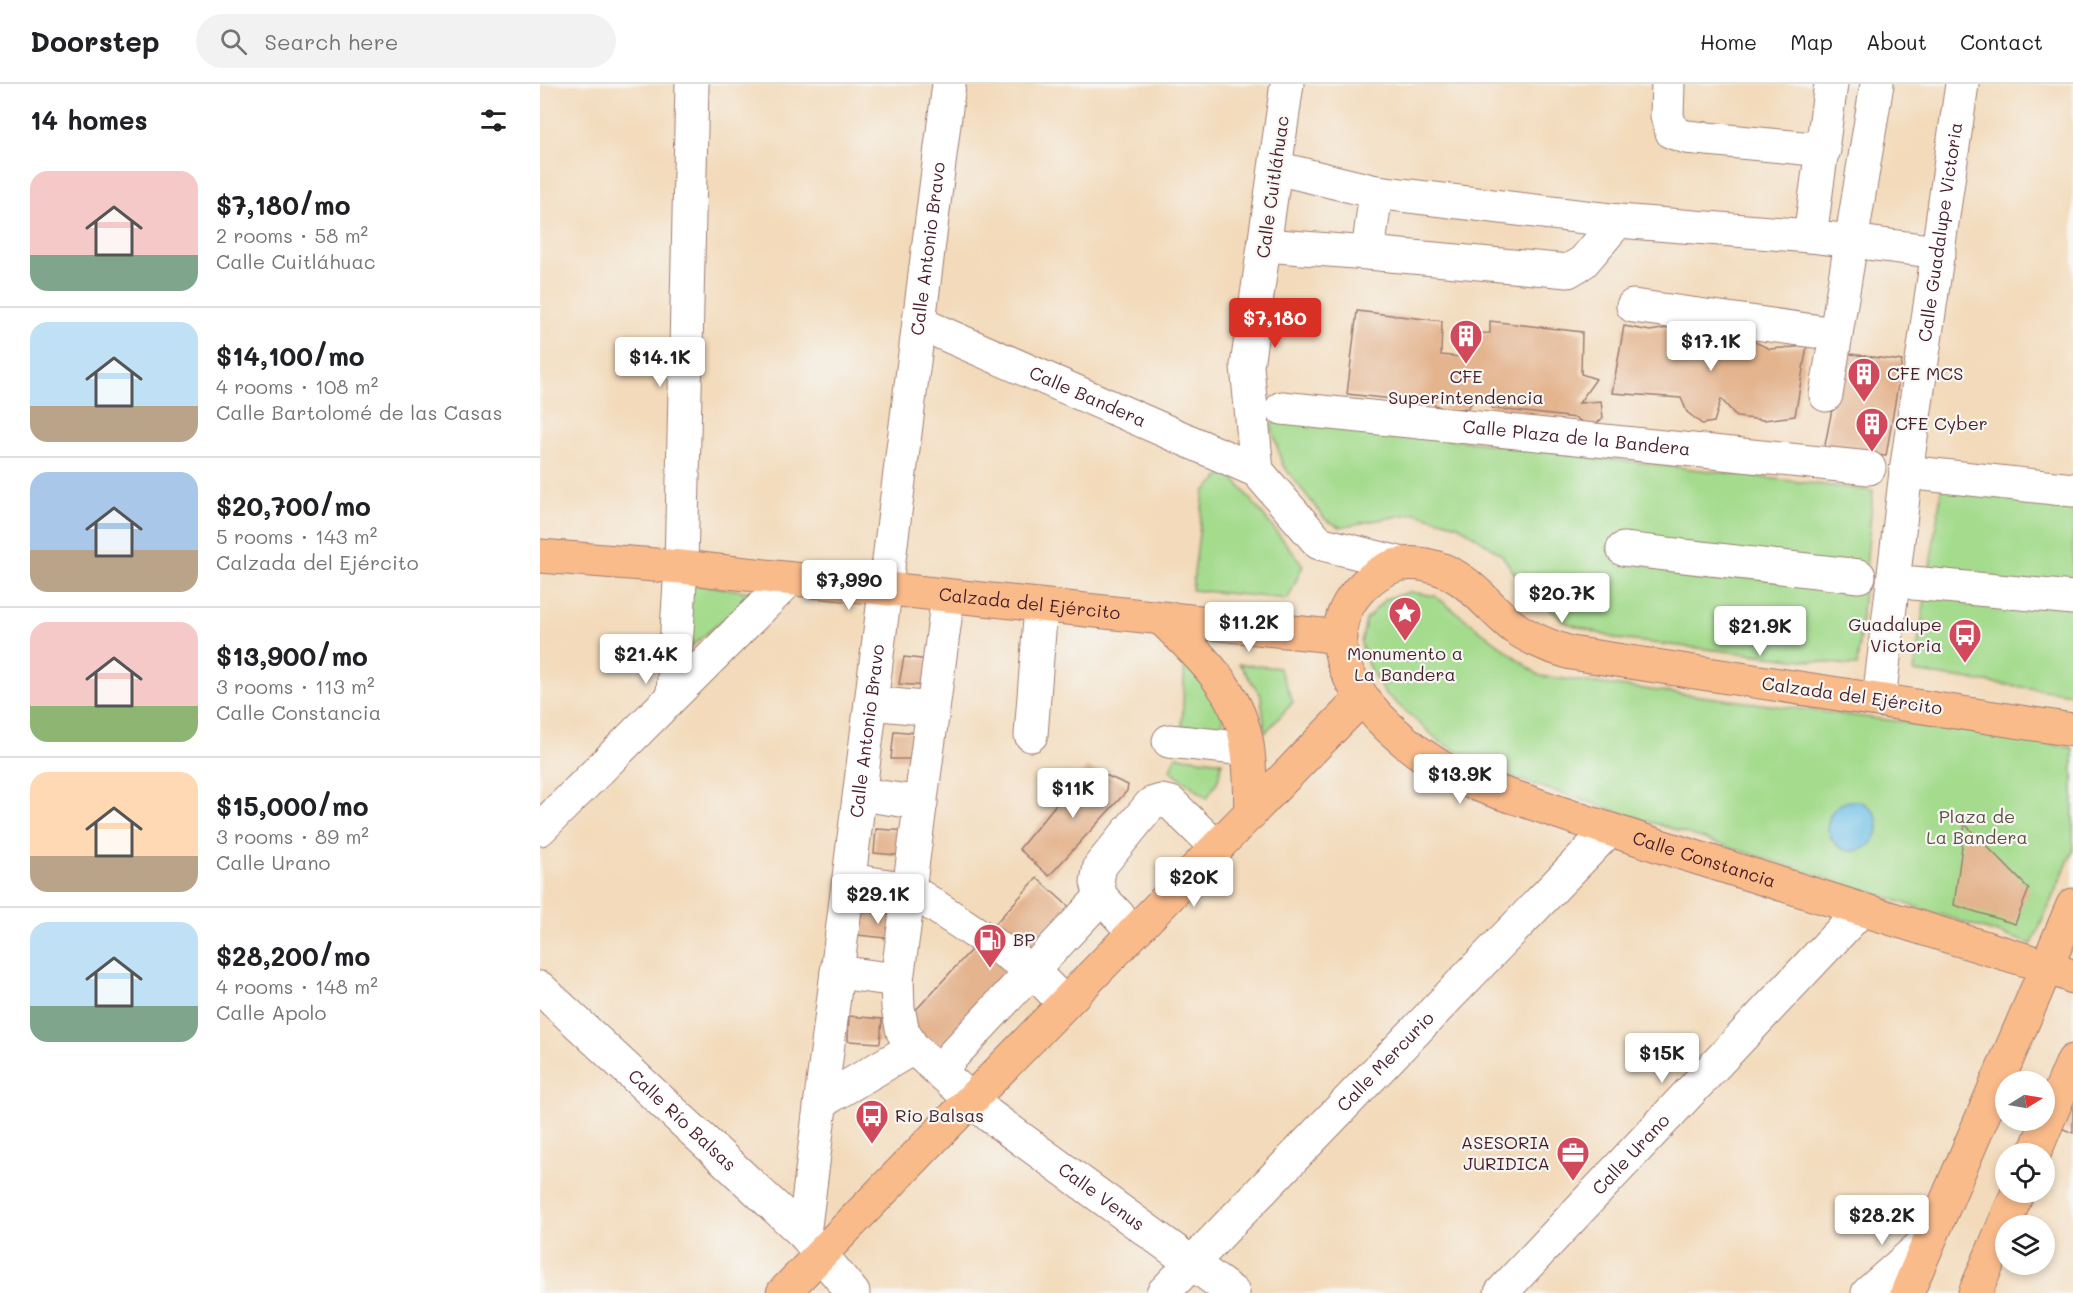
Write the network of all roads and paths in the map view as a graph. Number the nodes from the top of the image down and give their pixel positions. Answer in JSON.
{"nodes":[{"id":1,"x":692,"y":84,"type":"edge"},
{"id":2,"x":949,"y":84,"type":"edge"},
{"id":3,"x":1287,"y":84,"type":"edge"},
{"id":4,"x":1668,"y":84,"type":"edge"},
{"id":5,"x":1831,"y":84,"type":"edge"},
{"id":6,"x":1877,"y":84,"type":"edge"},
{"id":7,"x":1962,"y":84,"type":"edge"},
{"id":8,"x":1824,"y":150,"type":"junction"},
{"id":9,"x":1276,"y":168,"type":"junction"},
{"id":10,"x":1376,"y":192,"type":"junction"},
{"id":11,"x":1617,"y":221,"type":"junction"},
{"id":12,"x":1810,"y":236,"type":"junction"},
{"id":13,"x":1851,"y":241,"type":"junction"},
{"id":14,"x":1265,"y":245,"type":"junction"},
{"id":15,"x":1939,"y":252,"type":"junction"},
{"id":16,"x":1368,"y":253,"type":"junction"},
{"id":17,"x":1633,"y":306,"type":"dead end"},
{"id":18,"x":919,"y":323,"type":"junction"},
{"id":19,"x":1836,"y":334,"type":"junction"},
{"id":20,"x":1826,"y":395,"type":"dead end"},
{"id":21,"x":1281,"y":408,"type":"dead end"},
{"id":22,"x":1869,"y":468,"type":"dead end"},
{"id":23,"x":1257,"y":471,"type":"junction"},
{"id":24,"x":1906,"y":472,"type":"junction"},
{"id":25,"x":2073,"y":490,"type":"edge"},
{"id":26,"x":1623,"y":549,"type":"dead end"},
{"id":27,"x":540,"y":556,"type":"edge"},
{"id":28,"x":1399,"y":563,"type":"junction"},
{"id":29,"x":681,"y":567,"type":"junction"},
{"id":30,"x":1859,"y":576,"type":"dead end"},
{"id":31,"x":790,"y":579,"type":"junction"},
{"id":32,"x":1913,"y":583,"type":"dead end"},
{"id":33,"x":886,"y":589,"type":"junction"},
{"id":34,"x":948,"y":596,"type":"junction"},
{"id":35,"x":2073,"y":598,"type":"edge"},
{"id":36,"x":1041,"y":606,"type":"junction"},
{"id":37,"x":1162,"y":619,"type":"junction"},
{"id":38,"x":1341,"y":636,"type":"junction"},
{"id":39,"x":673,"y":694,"type":"junction"},
{"id":40,"x":1361,"y":699,"type":"junction"},
{"id":41,"x":1879,"y":700,"type":"junction"},
{"id":42,"x":871,"y":703,"type":"junction"},
{"id":43,"x":933,"y":709,"type":"junction"},
{"id":44,"x":2073,"y":730,"type":"edge"},
{"id":45,"x":1031,"y":735,"type":"dead end"},
{"id":46,"x":1169,"y":741,"type":"dead end"},
{"id":47,"x":1247,"y":749,"type":"junction"},
{"id":48,"x":860,"y":794,"type":"junction"},
{"id":49,"x":553,"y":801,"type":"edge"},
{"id":50,"x":921,"y":803,"type":"junction"},
{"id":51,"x":1251,"y":813,"type":"junction"},
{"id":52,"x":540,"y":829,"type":"edge"},
{"id":53,"x":1610,"y":830,"type":"junction"},
{"id":54,"x":1217,"y":848,"type":"junction"},
{"id":55,"x":849,"y":880,"type":"junction"},
{"id":56,"x":909,"y":889,"type":"junction"},
{"id":57,"x":1101,"y":897,"type":"junction"},
{"id":58,"x":2073,"y":905,"type":"edge"},
{"id":59,"x":1861,"y":910,"type":"junction"},
{"id":60,"x":1134,"y":932,"type":"junction"},
{"id":61,"x":1032,"y":970,"type":"junction"},
{"id":62,"x":2060,"y":971,"type":"edge"},
{"id":63,"x":837,"y":972,"type":"junction"},
{"id":64,"x":897,"y":980,"type":"junction"},
{"id":65,"x":540,"y":988,"type":"edge"},
{"id":66,"x":1064,"y":1003,"type":"junction"},
{"id":67,"x":913,"y":1048,"type":"junction"},
{"id":68,"x":2073,"y":1061,"type":"edge"},
{"id":69,"x":939,"y":1070,"type":"junction"},
{"id":70,"x":970,"y":1099,"type":"junction"},
{"id":71,"x":821,"y":1102,"type":"junction"},
{"id":72,"x":2039,"y":1143,"type":"edge"},
{"id":73,"x":2013,"y":1203,"type":"edge"},
{"id":74,"x":1930,"y":1238,"type":"junction"},
{"id":75,"x":812,"y":1244,"type":"junction"},
{"id":76,"x":1192,"y":1263,"type":"junction"},
{"id":77,"x":794,"y":1289,"type":"edge"},
{"id":78,"x":853,"y":1293,"type":"edge"},
{"id":79,"x":1163,"y":1293,"type":"edge"},
{"id":80,"x":1233,"y":1293,"type":"edge"},
{"id":81,"x":1500,"y":1293,"type":"edge"},
{"id":82,"x":1868,"y":1293,"type":"edge"},
{"id":83,"x":1907,"y":1293,"type":"edge"},
{"id":84,"x":1975,"y":1293,"type":"edge"}],
"edges":[{"from":1,"to":29,"type":"street"},
{"from":2,"to":18,"type":"street","name":"Calle Antonio Bravo"},
{"from":3,"to":9,"type":"street","name":"Calle Cuitláhuac"},
{"from":4,"to":8,"type":"street"},
{"from":5,"to":8,"type":"street"},
{"from":6,"to":13,"type":"street"},
{"from":7,"to":15,"type":"street","name":"Calle Guadalupe Victoria"},
{"from":8,"to":12,"type":"street"},
{"from":9,"to":10,"type":"street"},
{"from":9,"to":14,"type":"street","name":"Calle Cuitláhuac"},
{"from":10,"to":11,"type":"street"},
{"from":10,"to":16,"type":"street"},
{"from":11,"to":12,"type":"street"},
{"from":11,"to":16,"type":"street"},
{"from":12,"to":13,"type":"street"},
{"from":13,"to":15,"type":"street"},
{"from":13,"to":19,"type":"street"},
{"from":14,"to":16,"type":"street"},
{"from":14,"to":23,"type":"street","name":"Calle Cuitláhuac"},
{"from":15,"to":24,"type":"street","name":"Calle Guadalupe Victoria"},
{"from":17,"to":19,"type":"street"},
{"from":18,"to":23,"type":"street","name":"Calle Bandera"},
{"from":18,"to":33,"type":"street","name":"Calle Antonio Bravo"},
{"from":19,"to":20,"type":"street"},
{"from":21,"to":22,"type":"street","name":"Calle Plaza de la Bandera"},
{"from":23,"to":28,"type":"street"},
{"from":24,"to":25,"type":"street"},
{"from":24,"to":41,"type":"street","name":"Calle Guadalupe Victoria"},
{"from":26,"to":30,"type":"street"},
{"from":27,"to":29,"type":"main road","name":"Calzada del Ejército"},
{"from":28,"to":38,"type":"main road"},
{"from":28,"to":41,"type":"main road","name":"Calzada del Ejército"},
{"from":29,"to":31,"type":"main road","name":"Calzada del Ejército"},
{"from":29,"to":39,"type":"street"},
{"from":31,"to":33,"type":"main road","name":"Calzada del Ejército"},
{"from":31,"to":39,"type":"street"},
{"from":32,"to":35,"type":"street"},
{"from":33,"to":34,"type":"main road","name":"Calzada del Ejército"},
{"from":33,"to":42,"type":"street","name":"Calle Antonio Bravo"},
{"from":34,"to":36,"type":"main road","name":"Calzada del Ejército"},
{"from":34,"to":43,"type":"street"},
{"from":36,"to":37,"type":"main road","name":"Calzada del Ejército"},
{"from":36,"to":45,"type":"street"},
{"from":37,"to":38,"type":"main road","name":"Calzada del Ejército"},
{"from":37,"to":47,"type":"main road"},
{"from":38,"to":40,"type":"main road"},
{"from":39,"to":49,"type":"street"},
{"from":40,"to":51,"type":"main road"},
{"from":40,"to":53,"type":"main road","name":"Calle Constancia"},
{"from":41,"to":44,"type":"main road","name":"Calzada del Ejército"},
{"from":42,"to":43,"type":"street"},
{"from":42,"to":48,"type":"street","name":"Calle Antonio Bravo"},
{"from":43,"to":50,"type":"street"},
{"from":46,"to":47,"type":"street"},
{"from":47,"to":51,"type":"main road"},
{"from":48,"to":50,"type":"street"},
{"from":48,"to":55,"type":"street","name":"Calle Antonio Bravo"},
{"from":49,"to":52,"type":"street"},
{"from":50,"to":56,"type":"street"},
{"from":51,"to":54,"type":"main road"},
{"from":53,"to":59,"type":"main road","name":"Calle Constancia"},
{"from":53,"to":76,"type":"street","name":"Calle Mercurio"},
{"from":54,"to":57,"type":"street"},
{"from":54,"to":60,"type":"main road"},
{"from":55,"to":56,"type":"street"},
{"from":55,"to":63,"type":"street","name":"Calle Antonio Bravo"},
{"from":56,"to":61,"type":"street"},
{"from":56,"to":64,"type":"street"},
{"from":57,"to":60,"type":"street"},
{"from":57,"to":61,"type":"street"},
{"from":58,"to":62,"type":"main road"},
{"from":59,"to":62,"type":"main road","name":"Calle Constancia"},
{"from":59,"to":81,"type":"street","name":"Calle Urano"},
{"from":60,"to":66,"type":"main road"},
{"from":61,"to":66,"type":"street"},
{"from":61,"to":69,"type":"street"},
{"from":62,"to":74,"type":"main road"},
{"from":63,"to":64,"type":"street"},
{"from":63,"to":71,"type":"street","name":"Calle Antonio Bravo"},
{"from":64,"to":67,"type":"street"},
{"from":65,"to":75,"type":"street","name":"Calle Río Balsas"},
{"from":66,"to":70,"type":"main road"},
{"from":67,"to":69,"type":"street","name":"Calle Venus"},
{"from":67,"to":71,"type":"street"},
{"from":68,"to":72,"type":"main road"},
{"from":69,"to":70,"type":"street","name":"Calle Venus"},
{"from":70,"to":75,"type":"main road"},
{"from":70,"to":76,"type":"street","name":"Calle Venus"},
{"from":71,"to":75,"type":"street","name":"Calle Antonio Bravo"},
{"from":73,"to":84,"type":"main road"},
{"from":74,"to":82,"type":"street"},
{"from":74,"to":83,"type":"main road"},
{"from":75,"to":77,"type":"main road"},
{"from":75,"to":78,"type":"street","name":"Calle Río Balsas"},
{"from":76,"to":79,"type":"street","name":"Calle Mercurio"},
{"from":76,"to":80,"type":"street","name":"Calle Venus"}]}
